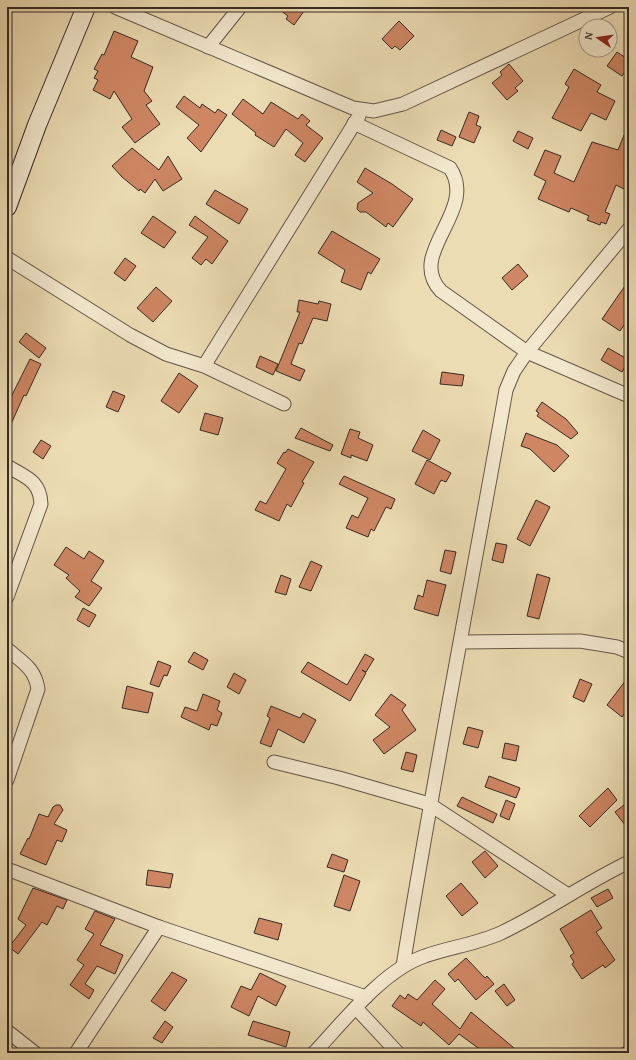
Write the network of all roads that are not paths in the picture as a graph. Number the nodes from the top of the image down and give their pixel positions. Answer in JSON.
{"nodes":[{"id":1,"x":86,"y":7,"type":"edge"},
{"id":2,"x":115,"y":7,"type":"edge"},
{"id":3,"x":240,"y":7,"type":"edge"},
{"id":4,"x":610,"y":7,"type":"edge"},
{"id":5,"x":208,"y":47,"type":"junction"},
{"id":6,"x":362,"y":110,"type":"junction"},
{"id":7,"x":354,"y":123,"type":"junction"},
{"id":8,"x":7,"y":207,"type":"edge"},
{"id":9,"x":629,"y":229,"type":"edge"},
{"id":10,"x":7,"y":258,"type":"edge"},
{"id":11,"x":527,"y":352,"type":"junction"},
{"id":12,"x":204,"y":366,"type":"junction"},
{"id":13,"x":629,"y":396,"type":"edge"},
{"id":14,"x":284,"y":404,"type":"dead end"},
{"id":15,"x":7,"y":466,"type":"edge"},
{"id":16,"x":7,"y":597,"type":"edge"},
{"id":17,"x":461,"y":642,"type":"junction"},
{"id":18,"x":7,"y":649,"type":"edge"},
{"id":19,"x":629,"y":652,"type":"edge"},
{"id":20,"x":274,"y":762,"type":"dead end"},
{"id":21,"x":7,"y":780,"type":"edge"},
{"id":22,"x":430,"y":804,"type":"junction"},
{"id":23,"x":629,"y":862,"type":"edge"},
{"id":24,"x":7,"y":869,"type":"edge"},
{"id":25,"x":568,"y":895,"type":"junction"},
{"id":26,"x":159,"y":927,"type":"junction"},
{"id":27,"x":403,"y":966,"type":"junction"},
{"id":28,"x":366,"y":997,"type":"junction"},
{"id":29,"x":356,"y":1008,"type":"junction"},
{"id":30,"x":7,"y":1031,"type":"edge"},
{"id":31,"x":35,"y":1053,"type":"edge"},
{"id":32,"x":76,"y":1053,"type":"edge"},
{"id":33,"x":314,"y":1053,"type":"edge"},
{"id":34,"x":398,"y":1053,"type":"edge"}],
"edges":[{"from":1,"to":8,"type":"street"},
{"from":2,"to":5,"type":"street"},
{"from":3,"to":5,"type":"street"},
{"from":4,"to":6,"type":"street"},
{"from":5,"to":6,"type":"street"},
{"from":6,"to":7,"type":"street"},
{"from":7,"to":11,"type":"street"},
{"from":7,"to":12,"type":"street"},
{"from":9,"to":11,"type":"street"},
{"from":10,"to":12,"type":"street"},
{"from":11,"to":13,"type":"street"},
{"from":11,"to":17,"type":"street"},
{"from":12,"to":14,"type":"street"},
{"from":15,"to":16,"type":"street"},
{"from":17,"to":19,"type":"street"},
{"from":17,"to":22,"type":"street"},
{"from":18,"to":21,"type":"street"},
{"from":20,"to":22,"type":"street"},
{"from":22,"to":25,"type":"street"},
{"from":22,"to":27,"type":"street"},
{"from":23,"to":25,"type":"street"},
{"from":24,"to":26,"type":"street"},
{"from":25,"to":27,"type":"street"},
{"from":26,"to":28,"type":"street"},
{"from":26,"to":32,"type":"street"},
{"from":27,"to":28,"type":"street"},
{"from":28,"to":29,"type":"street"},
{"from":29,"to":33,"type":"street"},
{"from":29,"to":34,"type":"street"},
{"from":30,"to":31,"type":"street"}]}
